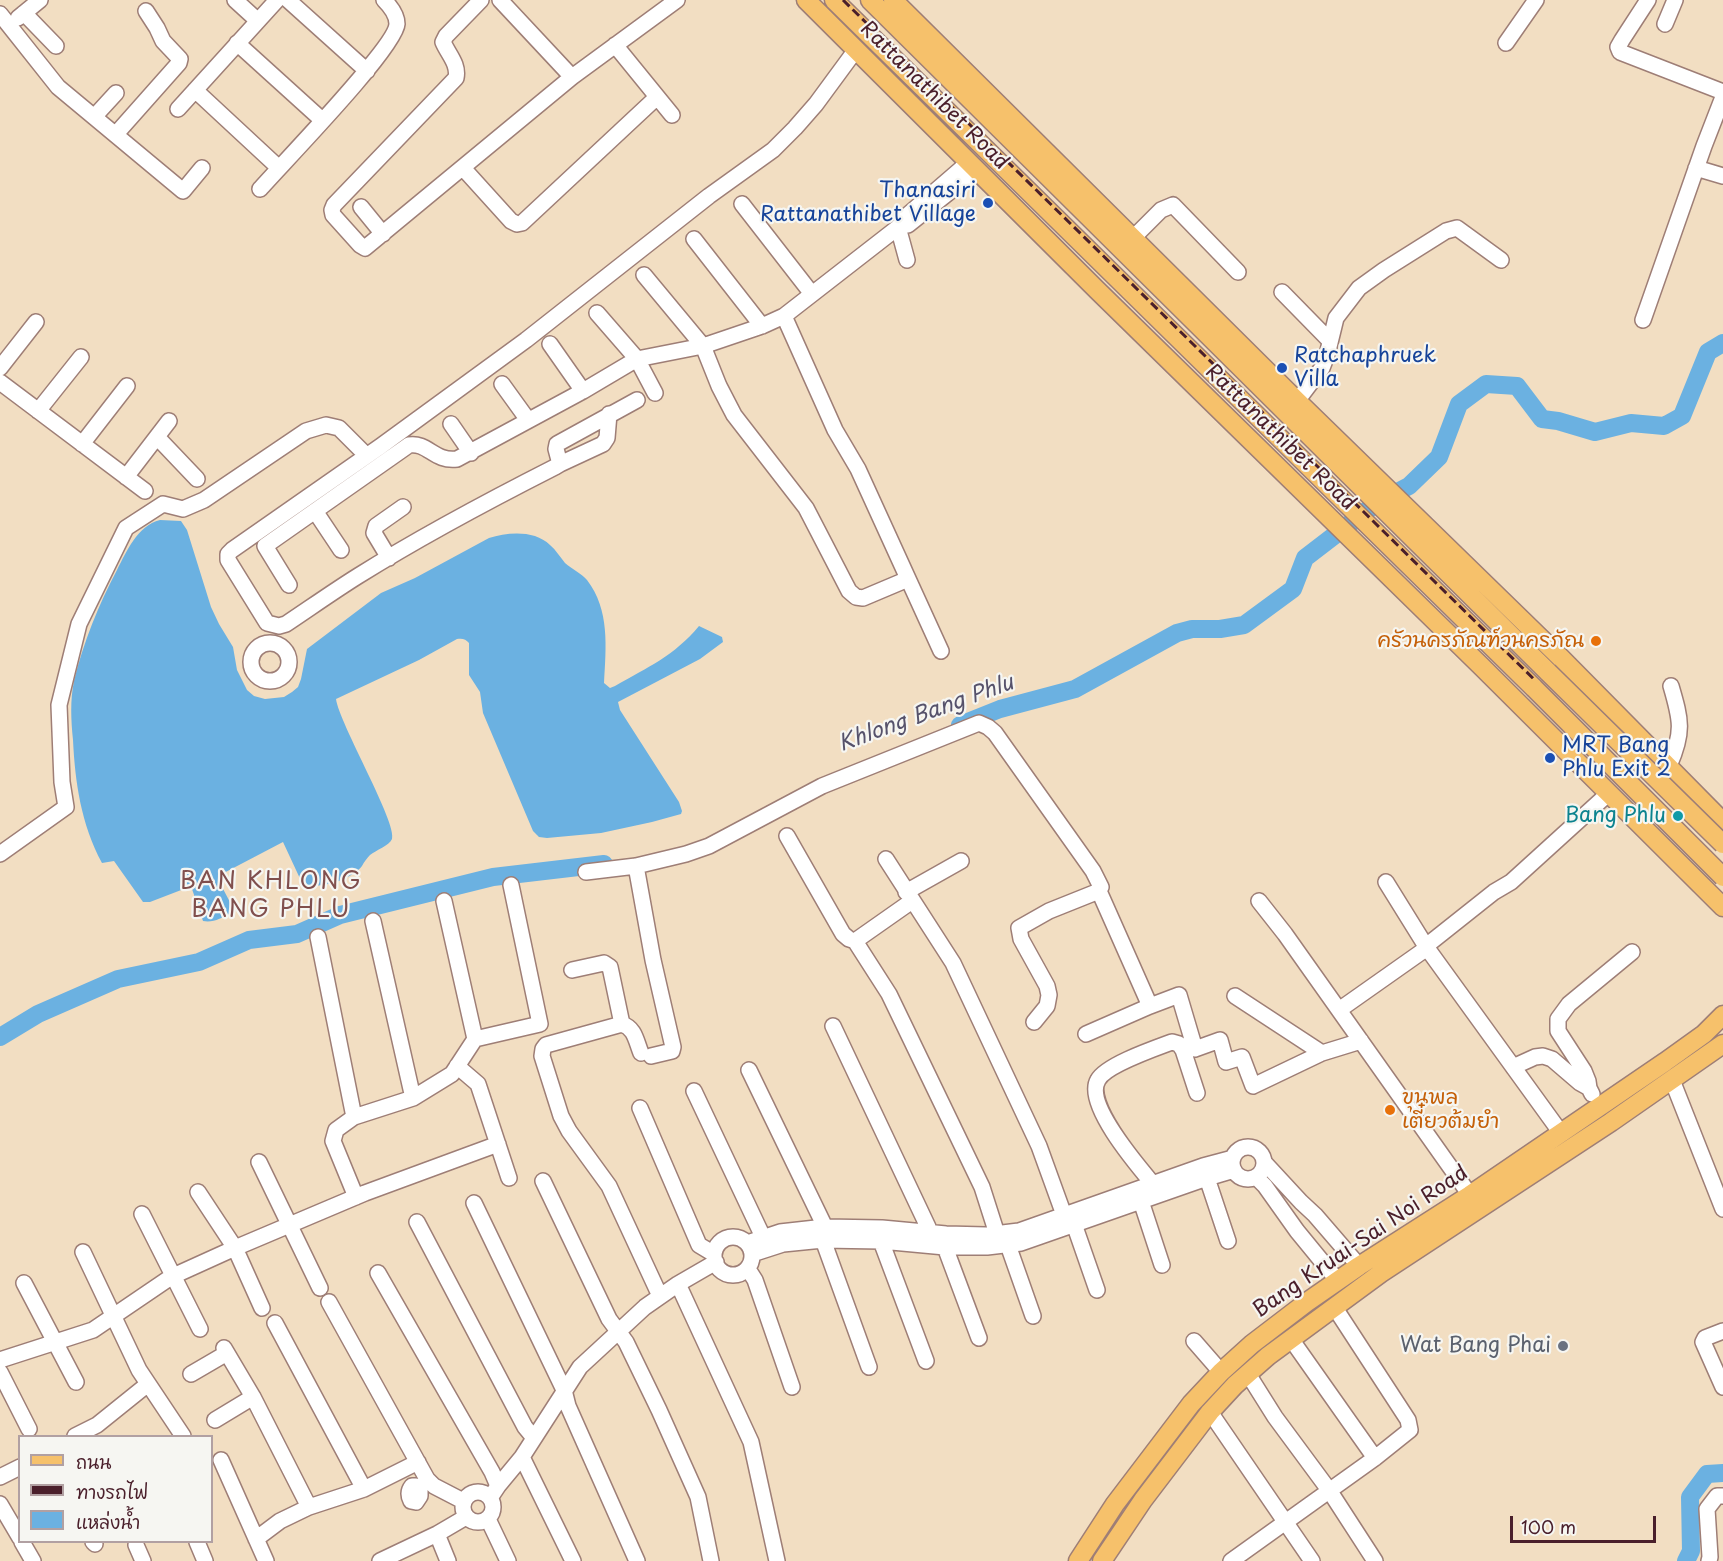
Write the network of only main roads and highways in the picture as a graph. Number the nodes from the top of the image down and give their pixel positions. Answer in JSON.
{"nodes":[{"id":1,"x":806,"y":0,"type":"edge"},
{"id":2,"x":834,"y":0,"type":"edge"},
{"id":3,"x":870,"y":0,"type":"edge"},
{"id":4,"x":893,"y":0,"type":"edge"},
{"id":5,"x":938,"y":67,"type":"junction"},
{"id":6,"x":920,"y":85,"type":"junction"},
{"id":7,"x":1150,"y":255,"type":"junction"},
{"id":8,"x":1097,"y":290,"type":"junction"},
{"id":9,"x":1717,"y":816,"type":"edge"},
{"id":10,"x":1723,"y":844,"type":"edge"},
{"id":11,"x":1665,"y":849,"type":"junction"},
{"id":12,"x":1723,"y":877,"type":"edge"},
{"id":13,"x":1723,"y":907,"type":"edge"},
{"id":14,"x":1723,"y":1015,"type":"edge"},
{"id":15,"x":1723,"y":1044,"type":"edge"},
{"id":16,"x":1078,"y":1561,"type":"edge"},
{"id":17,"x":1102,"y":1561,"type":"edge"}],
"edges":[{"from":1,"to":8,"type":"main road","name":"Rattanathibet Road"},
{"from":2,"to":6,"type":"main road","name":"Rattanathibet Road"},
{"from":3,"to":5,"type":"main road","name":"Rattanathibet Road"},
{"from":4,"to":7,"type":"main road","name":"Rattanathibet Road"},
{"from":5,"to":7,"type":"main road"},
{"from":5,"to":10,"type":"main road","name":"Rattanathibet Road","bridge":true},
{"from":6,"to":8,"type":"main road"},
{"from":6,"to":12,"type":"main road","name":"Rattanathibet Road","bridge":true},
{"from":7,"to":9,"type":"main road","name":"Rattanathibet Road"},
{"from":8,"to":11,"type":"main road","name":"Rattanathibet Road"},
{"from":9,"to":11,"type":"main road"},
{"from":11,"to":13,"type":"main road","name":"Rattanathibet Road"},
{"from":14,"to":16,"type":"main road","name":"Bang Kruai-Sai Noi Road"},
{"from":15,"to":17,"type":"main road","name":"Bang Kruai-Sai Noi Road"}]}
